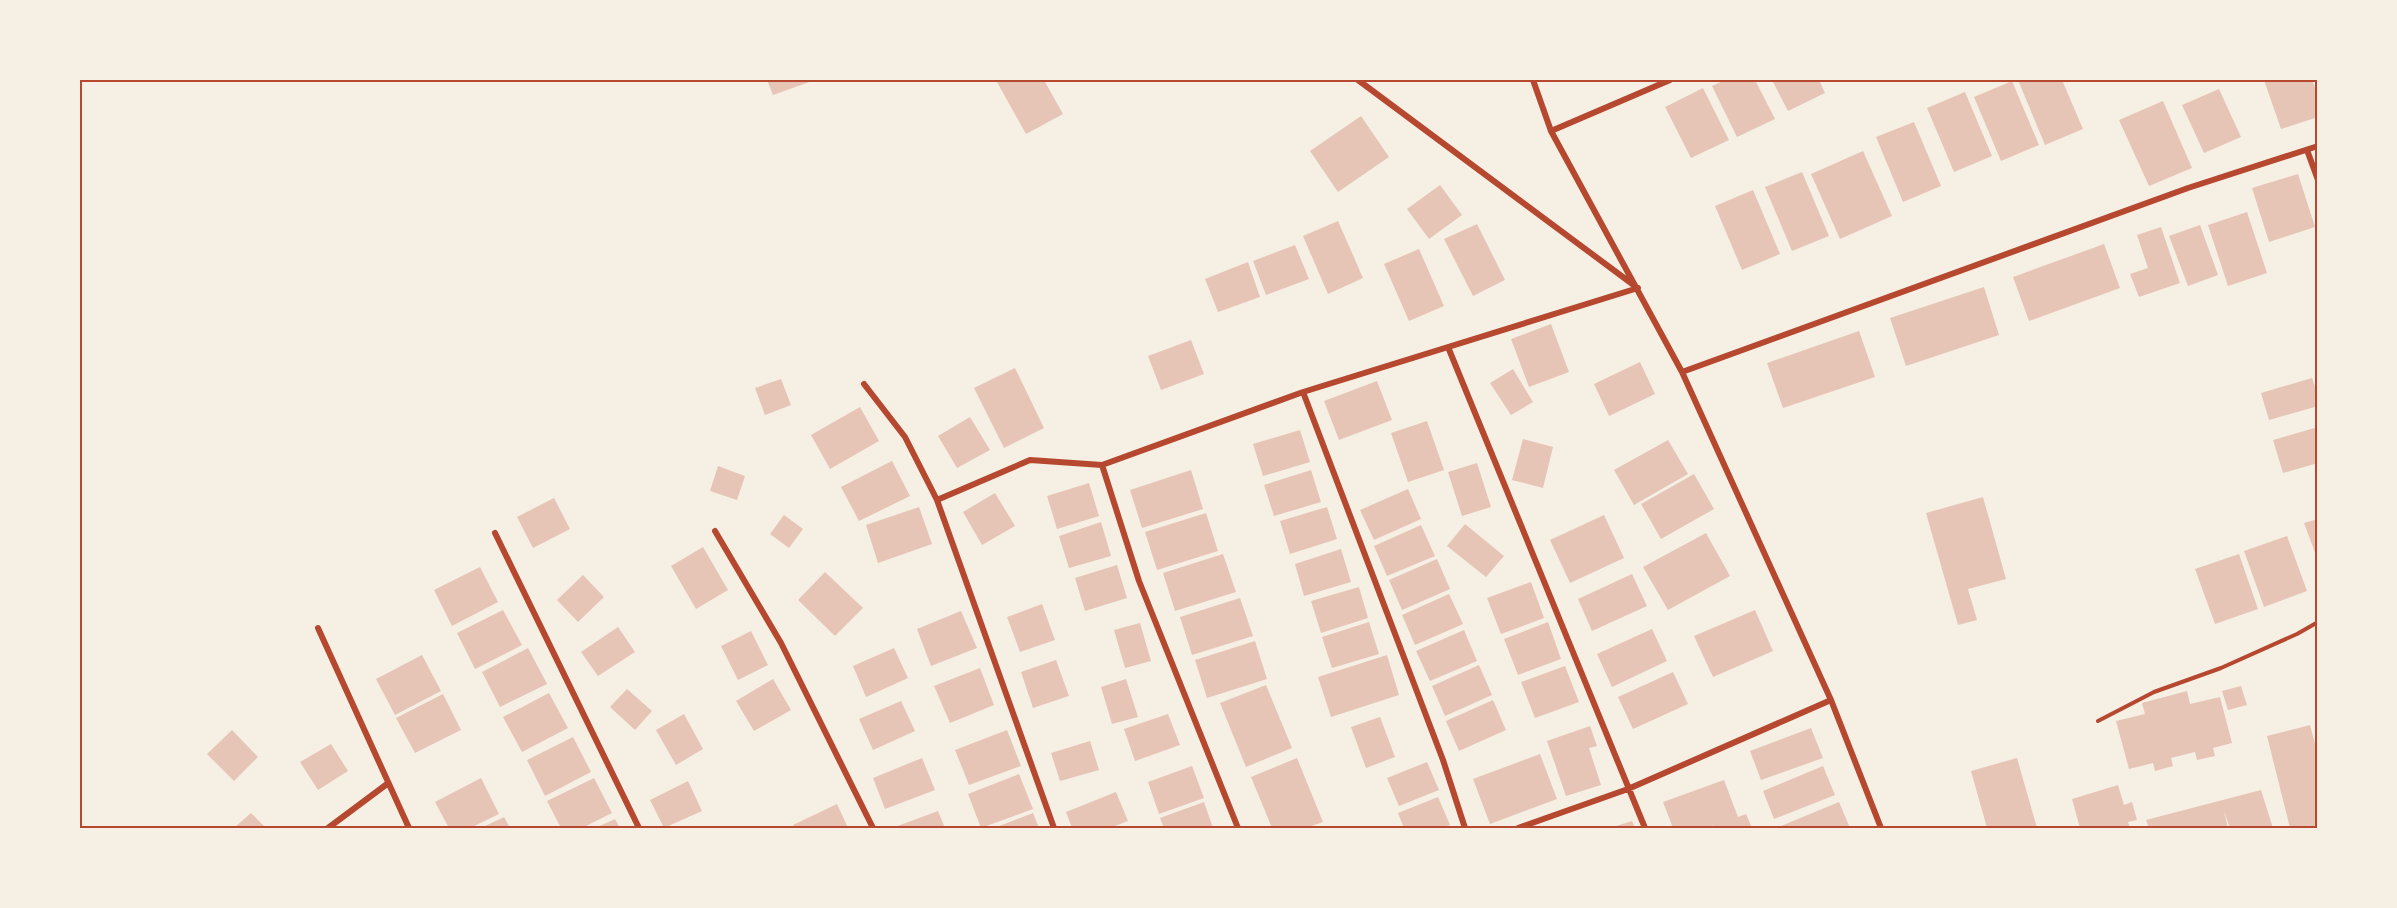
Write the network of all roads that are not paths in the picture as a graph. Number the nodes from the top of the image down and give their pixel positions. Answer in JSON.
{"nodes":[{"id":1,"x":1359,"y":80,"type":"edge"},
{"id":2,"x":1533,"y":80,"type":"edge"},
{"id":3,"x":1670,"y":80,"type":"edge"},
{"id":4,"x":1551,"y":131,"type":"junction"},
{"id":5,"x":2318,"y":146,"type":"edge"},
{"id":6,"x":2307,"y":150,"type":"junction"},
{"id":7,"x":2318,"y":180,"type":"edge"},
{"id":8,"x":1638,"y":288,"type":"junction"},
{"id":9,"x":1448,"y":347,"type":"junction"},
{"id":10,"x":1682,"y":372,"type":"junction"},
{"id":11,"x":864,"y":384,"type":"dead end"},
{"id":12,"x":1303,"y":392,"type":"junction"},
{"id":13,"x":1102,"y":465,"type":"junction"},
{"id":14,"x":937,"y":501,"type":"junction"},
{"id":15,"x":715,"y":531,"type":"dead end"},
{"id":16,"x":495,"y":533,"type":"dead end"},
{"id":17,"x":318,"y":628,"type":"dead end"},
{"id":18,"x":1831,"y":700,"type":"junction"},
{"id":19,"x":387,"y":784,"type":"junction"},
{"id":20,"x":1628,"y":789,"type":"junction"},
{"id":21,"x":328,"y":828,"type":"edge"},
{"id":22,"x":409,"y":828,"type":"edge"},
{"id":23,"x":639,"y":828,"type":"edge"},
{"id":24,"x":873,"y":828,"type":"edge"},
{"id":25,"x":1054,"y":828,"type":"edge"},
{"id":26,"x":1238,"y":828,"type":"edge"},
{"id":27,"x":1465,"y":828,"type":"edge"},
{"id":28,"x":1518,"y":828,"type":"edge"},
{"id":29,"x":1645,"y":828,"type":"edge"},
{"id":30,"x":1881,"y":828,"type":"edge"}],
"edges":[{"from":1,"to":8,"type":"street"},
{"from":2,"to":4,"type":"street"},
{"from":3,"to":4,"type":"street"},
{"from":4,"to":8,"type":"street"},
{"from":5,"to":6,"type":"street"},
{"from":6,"to":7,"type":"street"},
{"from":6,"to":10,"type":"street"},
{"from":8,"to":9,"type":"street"},
{"from":8,"to":10,"type":"street"},
{"from":9,"to":12,"type":"street"},
{"from":9,"to":20,"type":"street"},
{"from":10,"to":18,"type":"street"},
{"from":11,"to":14,"type":"street"},
{"from":12,"to":13,"type":"street"},
{"from":12,"to":27,"type":"street"},
{"from":13,"to":14,"type":"street"},
{"from":13,"to":26,"type":"street"},
{"from":14,"to":25,"type":"street"},
{"from":15,"to":24,"type":"street"},
{"from":16,"to":23,"type":"street"},
{"from":17,"to":19,"type":"street"},
{"from":18,"to":20,"type":"street"},
{"from":18,"to":30,"type":"street"},
{"from":19,"to":21,"type":"street"},
{"from":19,"to":22,"type":"street"},
{"from":20,"to":28,"type":"street"},
{"from":20,"to":29,"type":"street"}]}
